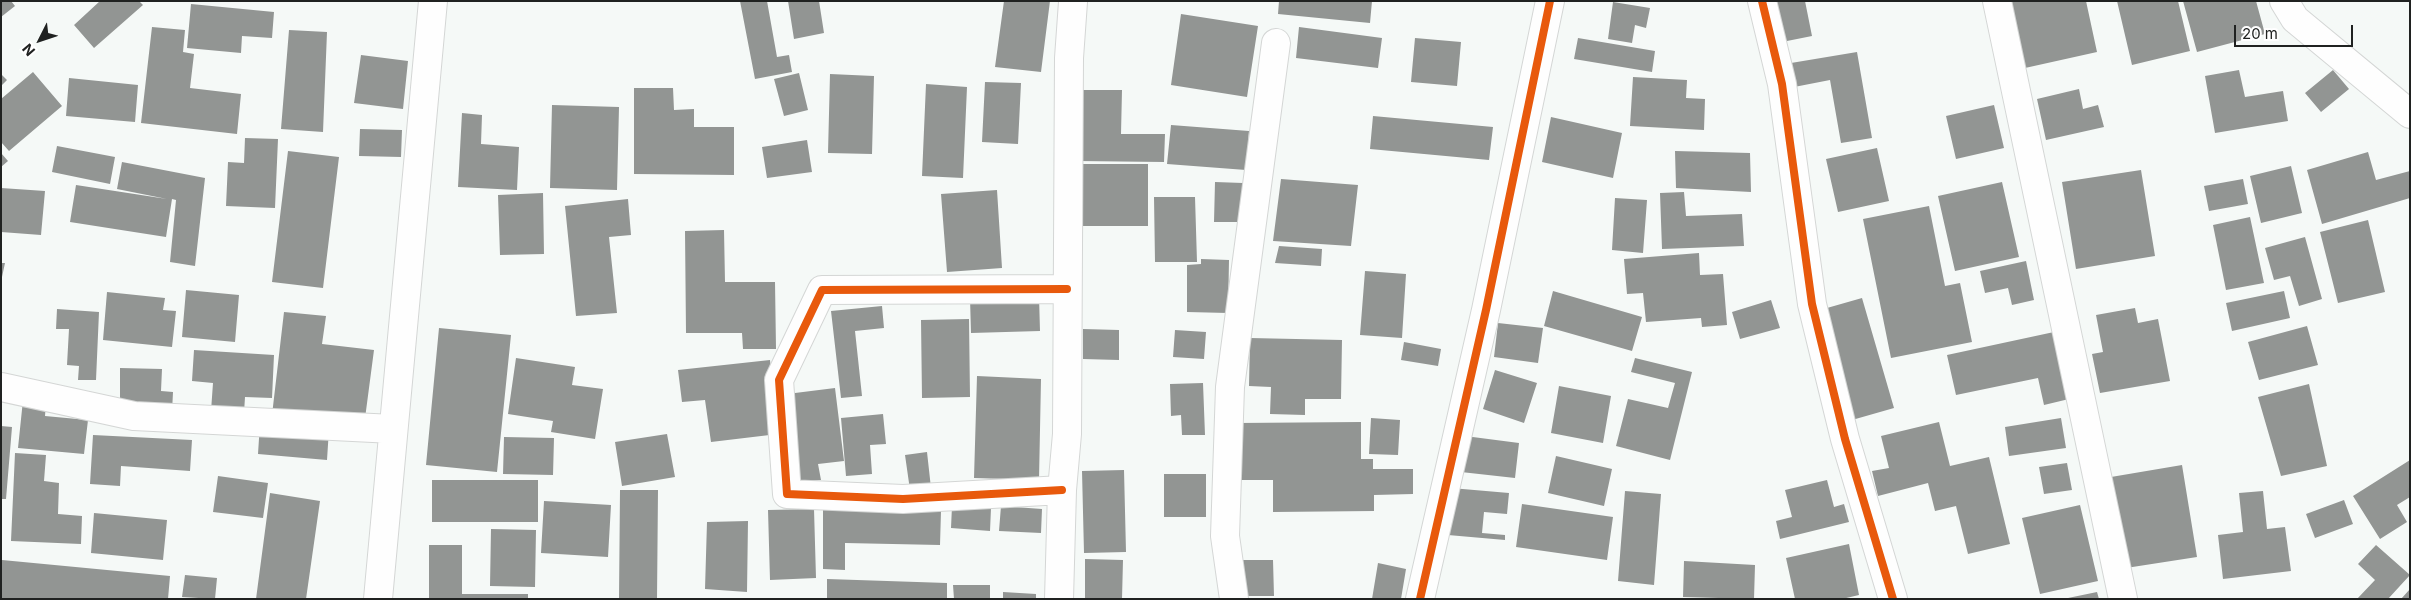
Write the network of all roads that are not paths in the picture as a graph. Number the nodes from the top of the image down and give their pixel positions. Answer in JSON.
{"nodes":[{"id":1,"x":433,"y":1,"type":"edge"},
{"id":2,"x":1550,"y":1,"type":"edge"},
{"id":3,"x":1762,"y":1,"type":"edge"},
{"id":4,"x":1997,"y":1,"type":"edge"},
{"id":5,"x":2284,"y":1,"type":"edge"},
{"id":6,"x":1073,"y":2,"type":"edge"},
{"id":7,"x":1276,"y":43,"type":"dead end"},
{"id":8,"x":2410,"y":114,"type":"edge"},
{"id":9,"x":1067,"y":289,"type":"junction"},
{"id":10,"x":1,"y":387,"type":"edge"},
{"id":11,"x":393,"y":430,"type":"junction"},
{"id":12,"x":1062,"y":490,"type":"junction"},
{"id":13,"x":378,"y":599,"type":"edge"},
{"id":14,"x":1060,"y":599,"type":"edge"},
{"id":15,"x":1234,"y":599,"type":"edge"},
{"id":16,"x":1420,"y":599,"type":"edge"},
{"id":17,"x":1892,"y":599,"type":"edge"},
{"id":18,"x":2123,"y":599,"type":"edge"}],
"edges":[{"from":1,"to":11,"type":"street"},
{"from":2,"to":16,"type":"street"},
{"from":3,"to":17,"type":"street"},
{"from":4,"to":18,"type":"street"},
{"from":5,"to":8,"type":"street"},
{"from":6,"to":9,"type":"street"},
{"from":7,"to":15,"type":"street"},
{"from":9,"to":12,"type":"street"},
{"from":9,"to":12,"type":"street"},
{"from":10,"to":11,"type":"street"},
{"from":11,"to":13,"type":"street"},
{"from":12,"to":14,"type":"street"}]}
